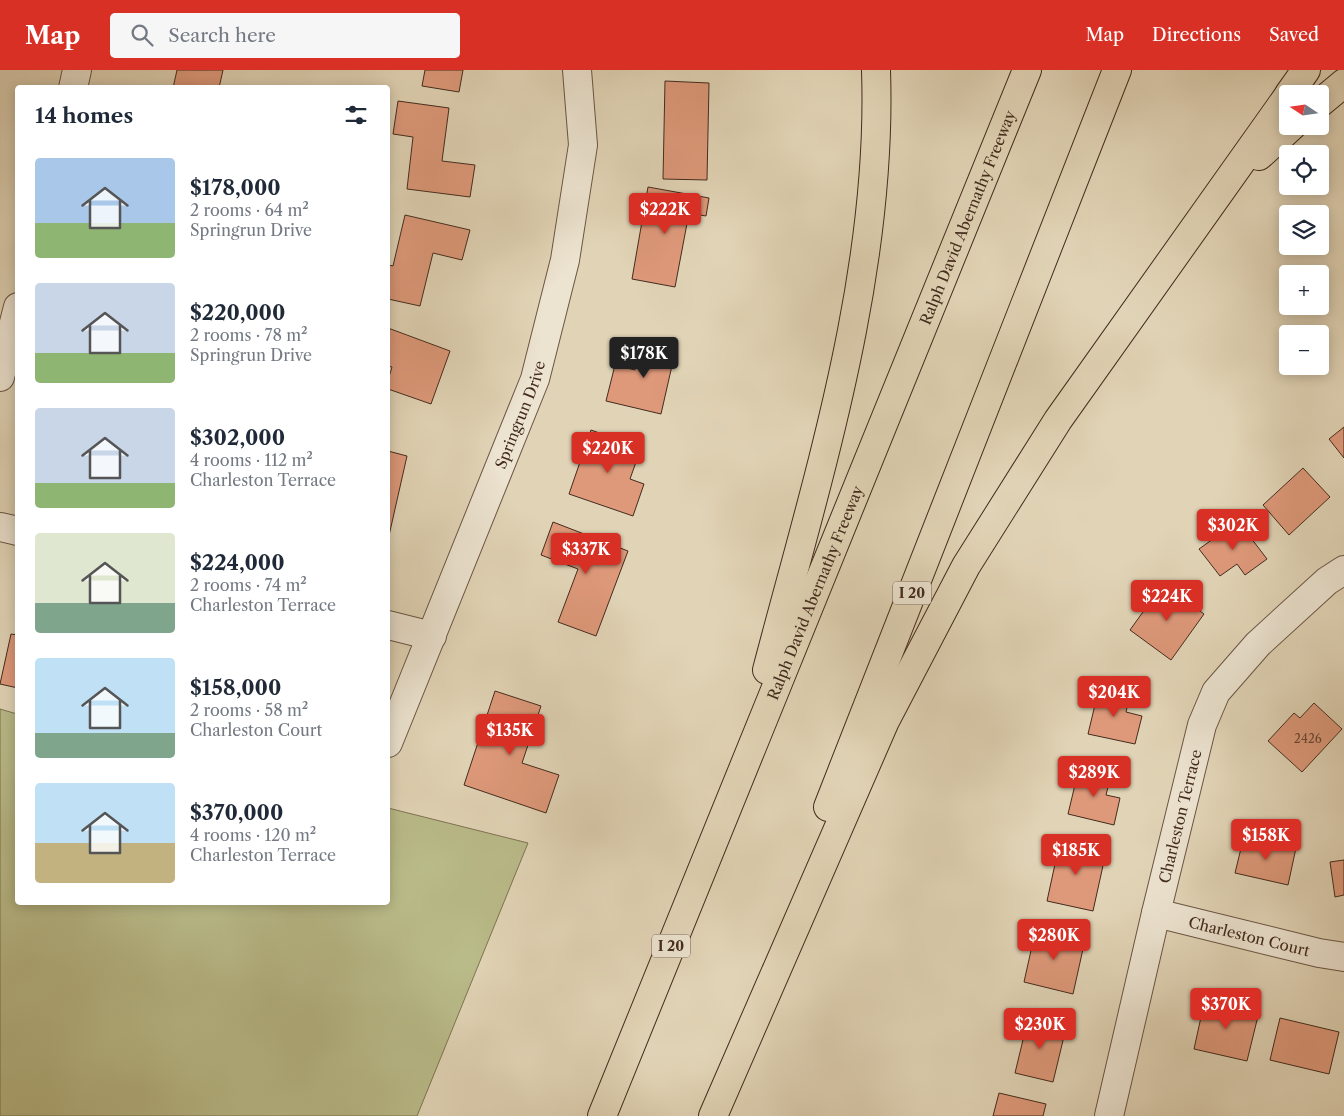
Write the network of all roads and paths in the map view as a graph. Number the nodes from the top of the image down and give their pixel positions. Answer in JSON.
{"nodes":[{"id":1,"x":77,"y":70,"type":"edge"},
{"id":2,"x":577,"y":70,"type":"edge"},
{"id":3,"x":876,"y":70,"type":"edge"},
{"id":4,"x":1026,"y":70,"type":"edge"},
{"id":5,"x":1117,"y":70,"type":"edge"},
{"id":6,"x":1306,"y":70,"type":"edge"},
{"id":7,"x":1344,"y":83,"type":"edge"},
{"id":8,"x":74,"y":85,"type":"edge"},
{"id":9,"x":1295,"y":85,"type":"edge"},
{"id":10,"x":1329,"y":96,"type":"edge"},
{"id":11,"x":1279,"y":108,"type":"edge"},
{"id":12,"x":1282,"y":135,"type":"edge"},
{"id":13,"x":1202,"y":218,"type":"junction"},
{"id":14,"x":15,"y":319,"type":"edge"},
{"id":15,"x":0,"y":377,"type":"edge"},
{"id":16,"x":0,"y":527,"type":"edge"},
{"id":17,"x":15,"y":531,"type":"edge"},
{"id":18,"x":1344,"y":570,"type":"edge"},
{"id":19,"x":390,"y":626,"type":"edge"},
{"id":20,"x":432,"y":636,"type":"junction"},
{"id":21,"x":390,"y":738,"type":"edge"},
{"id":22,"x":740,"y":776,"type":"junction"},
{"id":23,"x":1156,"y":914,"type":"junction"},
{"id":24,"x":1344,"y":957,"type":"edge"},
{"id":25,"x":602,"y":1116,"type":"edge"},
{"id":26,"x":706,"y":1116,"type":"edge"},
{"id":27,"x":713,"y":1116,"type":"edge"},
{"id":28,"x":1109,"y":1116,"type":"edge"}],
"edges":[{"from":1,"to":8,"type":"street"},
{"from":2,"to":20,"type":"street","name":"Springrun Drive"},
{"from":3,"to":22,"type":"highway"},
{"from":4,"to":22,"type":"highway","name":"Ralph David Abernathy Freeway","number":"I 20"},
{"from":5,"to":26,"type":"highway","number":"I 20"},
{"from":6,"to":9,"type":"highway"},
{"from":7,"to":10,"type":"highway"},
{"from":11,"to":13,"type":"highway"},
{"from":12,"to":13,"type":"highway"},
{"from":13,"to":27,"type":"highway"},
{"from":14,"to":15,"type":"street"},
{"from":16,"to":17,"type":"street"},
{"from":18,"to":23,"type":"street","name":"Charleston Terrace"},
{"from":19,"to":20,"type":"street"},
{"from":20,"to":21,"type":"street","name":"Springrun Drive"},
{"from":22,"to":25,"type":"highway","name":"Ralph David Abernathy Freeway","number":"I 20"},
{"from":23,"to":24,"type":"street","name":"Charleston Court"},
{"from":23,"to":28,"type":"street","name":"Charleston Terrace"}]}
